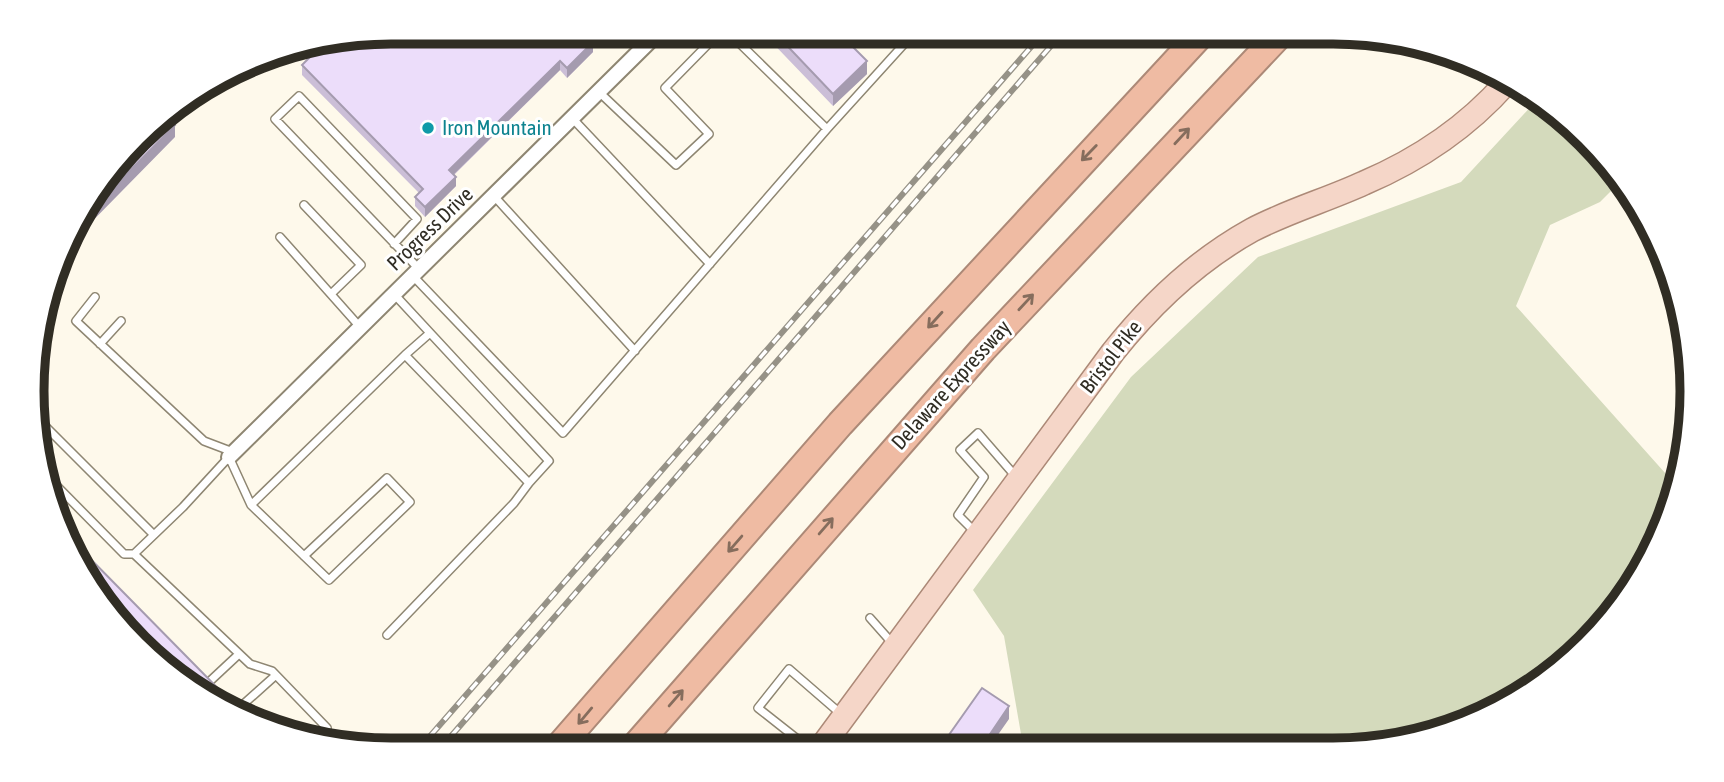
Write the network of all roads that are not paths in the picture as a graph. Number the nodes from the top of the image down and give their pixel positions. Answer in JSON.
{"nodes":[{"id":1,"x":642,"y":44,"type":"edge"},
{"id":2,"x":708,"y":44,"type":"edge"},
{"id":3,"x":740,"y":44,"type":"edge"},
{"id":4,"x":904,"y":44,"type":"edge"},
{"id":5,"x":1192,"y":44,"type":"edge"},
{"id":6,"x":1271,"y":44,"type":"edge"},
{"id":7,"x":1502,"y":87,"type":"edge"},
{"id":8,"x":599,"y":92,"type":"junction"},
{"id":9,"x":573,"y":118,"type":"junction"},
{"id":10,"x":827,"y":129,"type":"junction"},
{"id":11,"x":494,"y":196,"type":"junction"},
{"id":12,"x":304,"y":205,"type":"dead end"},
{"id":13,"x":280,"y":237,"type":"dead end"},
{"id":14,"x":394,"y":244,"type":"junction"},
{"id":15,"x":710,"y":264,"type":"junction"},
{"id":16,"x":416,"y":272,"type":"junction"},
{"id":17,"x":331,"y":294,"type":"junction"},
{"id":18,"x":394,"y":294,"type":"junction"},
{"id":19,"x":95,"y":297,"type":"dead end"},
{"id":20,"x":121,"y":321,"type":"dead end"},
{"id":21,"x":360,"y":327,"type":"junction"},
{"id":22,"x":430,"y":332,"type":"junction"},
{"id":23,"x":100,"y":344,"type":"junction"},
{"id":24,"x":635,"y":351,"type":"junction"},
{"id":25,"x":405,"y":355,"type":"junction"},
{"id":26,"x":46,"y":427,"type":"edge"},
{"id":27,"x":231,"y":454,"type":"junction"},
{"id":28,"x":1018,"y":480,"type":"junction"},
{"id":29,"x":529,"y":483,"type":"junction"},
{"id":30,"x":58,"y":487,"type":"edge"},
{"id":31,"x":251,"y":505,"type":"junction"},
{"id":32,"x":153,"y":534,"type":"junction"},
{"id":33,"x":978,"y":535,"type":"junction"},
{"id":34,"x":134,"y":554,"type":"junction"},
{"id":35,"x":304,"y":556,"type":"junction"},
{"id":36,"x":870,"y":618,"type":"dead end"},
{"id":37,"x":387,"y":635,"type":"dead end"},
{"id":38,"x":895,"y":647,"type":"junction"},
{"id":39,"x":239,"y":654,"type":"junction"},
{"id":40,"x":276,"y":675,"type":"junction"},
{"id":41,"x":209,"y":682,"type":"edge"},
{"id":42,"x":243,"y":705,"type":"edge"},
{"id":43,"x":844,"y":717,"type":"junction"},
{"id":44,"x":327,"y":728,"type":"dead end"},
{"id":45,"x":565,"y":738,"type":"edge"},
{"id":46,"x":643,"y":738,"type":"edge"},
{"id":47,"x":796,"y":738,"type":"edge"},
{"id":48,"x":828,"y":738,"type":"edge"}],
"edges":[{"from":1,"to":8,"type":"street","name":"Progress Drive"},
{"from":2,"to":8,"type":"lane"},
{"from":3,"to":10,"type":"lane"},
{"from":4,"to":10,"type":"lane"},
{"from":5,"to":45,"type":"highway","one_way":true},
{"from":46,"to":6,"type":"highway","name":"Delaware Expressway","one_way":true},
{"from":7,"to":28,"type":"main road","name":"Bristol Pike"},
{"from":8,"to":9,"type":"street","name":"Progress Drive"},
{"from":9,"to":11,"type":"street","name":"Progress Drive"},
{"from":9,"to":15,"type":"lane"},
{"from":10,"to":15,"type":"lane"},
{"from":11,"to":16,"type":"street","name":"Progress Drive"},
{"from":11,"to":24,"type":"lane"},
{"from":12,"to":17,"type":"lane"},
{"from":13,"to":17,"type":"lane"},
{"from":14,"to":14,"type":"lane"},
{"from":14,"to":16,"type":"lane"},
{"from":15,"to":24,"type":"lane"},
{"from":16,"to":18,"type":"street","name":"Progress Drive"},
{"from":16,"to":24,"type":"lane"},
{"from":17,"to":21,"type":"lane"},
{"from":18,"to":21,"type":"street","name":"Progress Drive"},
{"from":18,"to":22,"type":"lane"},
{"from":19,"to":23,"type":"lane"},
{"from":20,"to":23,"type":"lane"},
{"from":21,"to":27,"type":"street","name":"Progress Drive"},
{"from":22,"to":25,"type":"lane"},
{"from":22,"to":29,"type":"lane"},
{"from":23,"to":27,"type":"lane"},
{"from":25,"to":29,"type":"lane"},
{"from":25,"to":31,"type":"lane"},
{"from":26,"to":32,"type":"lane"},
{"from":27,"to":31,"type":"lane"},
{"from":27,"to":32,"type":"lane"},
{"from":28,"to":33,"type":"main road","name":"Bristol Pike"},
{"from":28,"to":33,"type":"lane"},
{"from":29,"to":37,"type":"lane"},
{"from":30,"to":34,"type":"lane"},
{"from":31,"to":35,"type":"lane"},
{"from":32,"to":34,"type":"lane"},
{"from":33,"to":38,"type":"main road","name":"Bristol Pike"},
{"from":34,"to":39,"type":"lane"},
{"from":35,"to":35,"type":"lane"},
{"from":36,"to":38,"type":"lane"},
{"from":38,"to":43,"type":"main road","name":"Bristol Pike"},
{"from":39,"to":40,"type":"lane"},
{"from":39,"to":41,"type":"lane"},
{"from":40,"to":42,"type":"lane"},
{"from":40,"to":44,"type":"lane"},
{"from":43,"to":47,"type":"lane"},
{"from":43,"to":48,"type":"main road","name":"Bristol Pike"}]}
